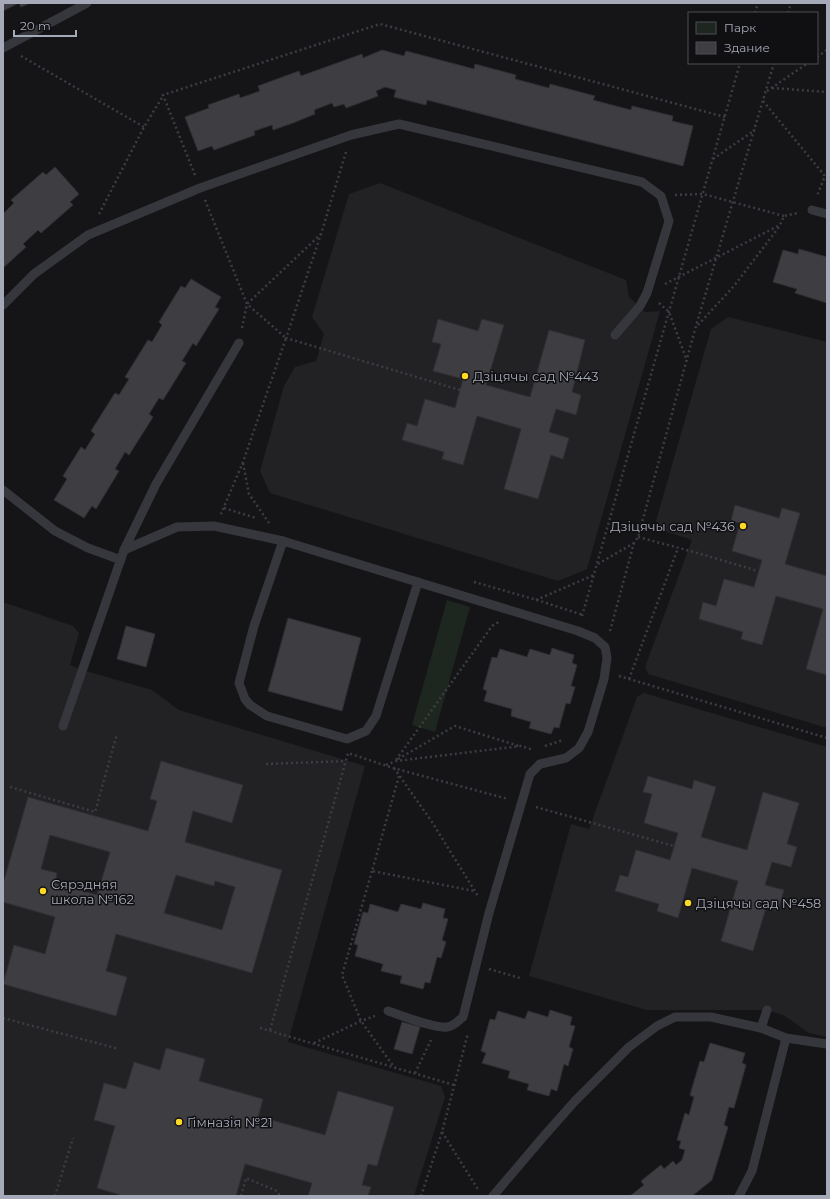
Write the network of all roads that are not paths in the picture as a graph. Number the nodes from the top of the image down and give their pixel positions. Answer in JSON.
{"nodes":[{"id":1,"x":87,"y":3,"type":"edge"},
{"id":2,"x":4,"y":47,"type":"edge"},
{"id":3,"x":812,"y":210,"type":"road end"},
{"id":4,"x":827,"y":214,"type":"edge"},
{"id":5,"x":3,"y":305,"type":"edge"},
{"id":6,"x":615,"y":335,"type":"dead end"},
{"id":7,"x":239,"y":343,"type":"road end"},
{"id":8,"x":3,"y":490,"type":"edge"},
{"id":9,"x":282,"y":541,"type":"junction"},
{"id":10,"x":124,"y":550,"type":"junction"},
{"id":11,"x":121,"y":560,"type":"junction"},
{"id":12,"x":418,"y":582,"type":"junction"},
{"id":13,"x":63,"y":726,"type":"dead end"},
{"id":14,"x":767,"y":1010,"type":"dead end"},
{"id":15,"x":388,"y":1011,"type":"road end"},
{"id":16,"x":761,"y":1028,"type":"junction"},
{"id":17,"x":786,"y":1038,"type":"junction"},
{"id":18,"x":827,"y":1044,"type":"edge"},
{"id":19,"x":493,"y":1196,"type":"edge"},
{"id":20,"x":739,"y":1196,"type":"edge"}],
"edges":[{"from":1,"to":2,"type":"lane"},
{"from":3,"to":4,"type":"lane"},
{"from":5,"to":6,"type":"lane"},
{"from":7,"to":10,"type":"lane"},
{"from":8,"to":11,"type":"lane"},
{"from":9,"to":10,"type":"lane"},
{"from":9,"to":12,"type":"lane"},
{"from":9,"to":12,"type":"lane"},
{"from":10,"to":11,"type":"lane"},
{"from":11,"to":13,"type":"lane"},
{"from":12,"to":15,"type":"lane"},
{"from":14,"to":16,"type":"lane"},
{"from":16,"to":17,"type":"lane"},
{"from":16,"to":19,"type":"lane"},
{"from":17,"to":18,"type":"lane"},
{"from":17,"to":20,"type":"lane"}]}
